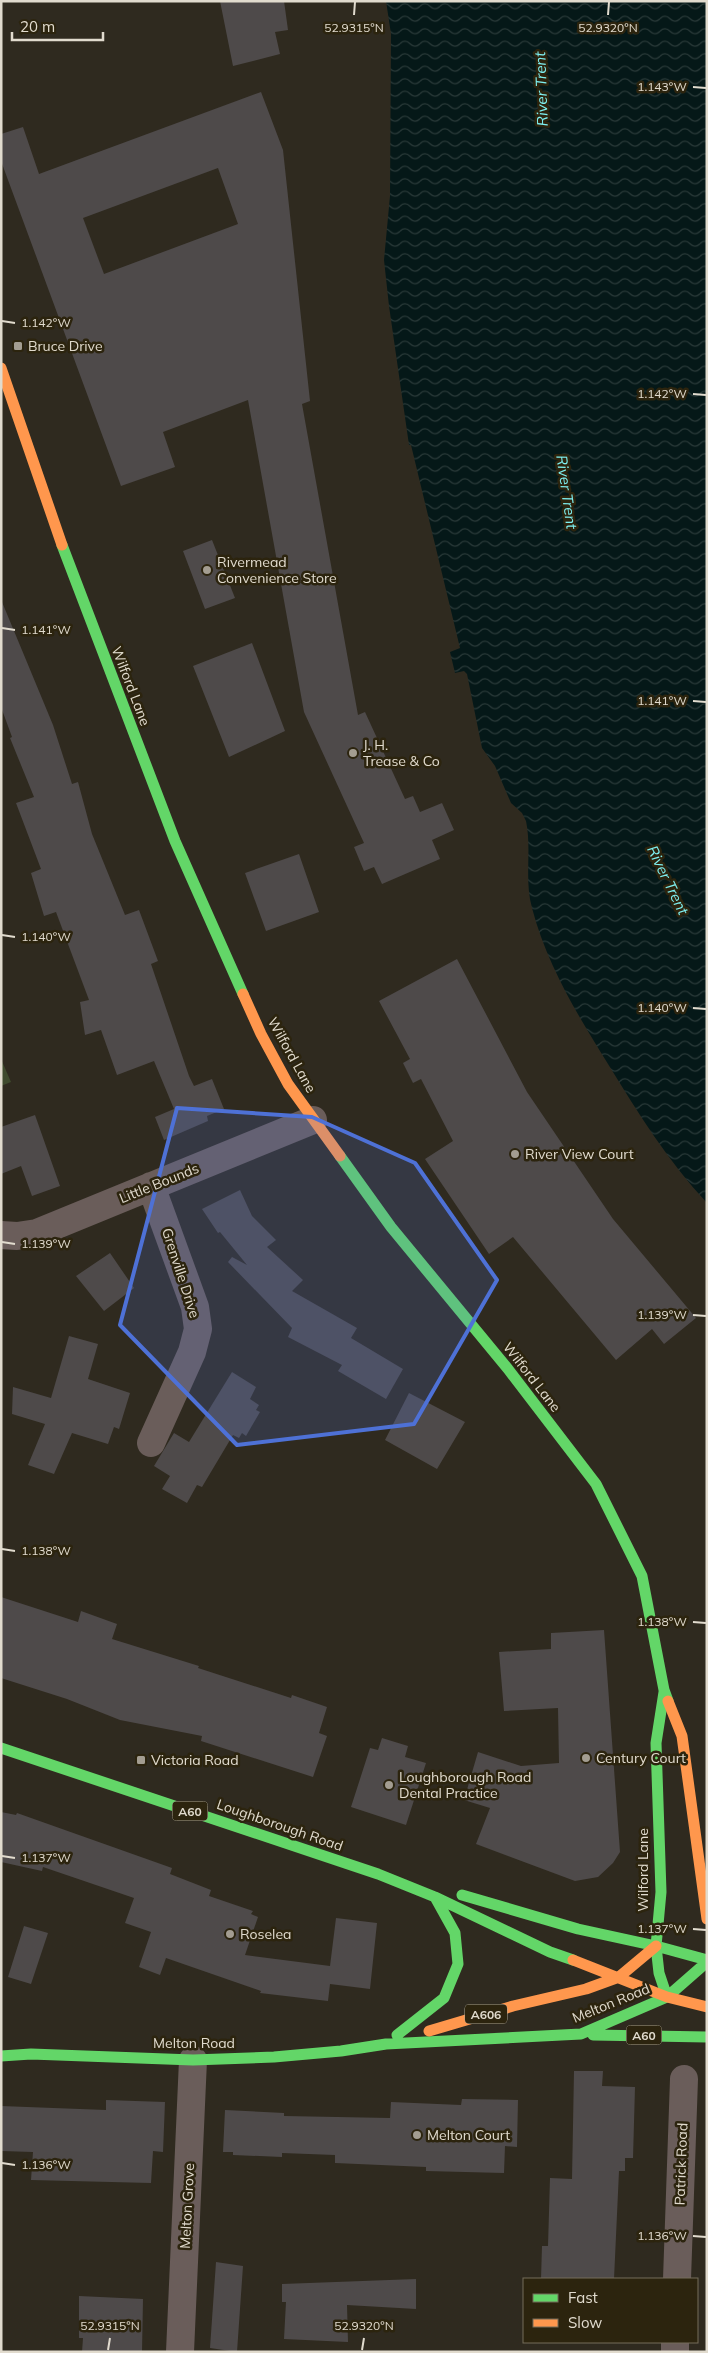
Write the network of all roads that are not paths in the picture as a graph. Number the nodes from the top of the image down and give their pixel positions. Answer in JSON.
{"nodes":[{"id":1,"x":1,"y":368,"type":"edge"},
{"id":2,"x":314,"y":1120,"type":"junction"},
{"id":3,"x":151,"y":1186,"type":"junction"},
{"id":4,"x":1,"y":1235,"type":"edge"},
{"id":5,"x":151,"y":1443,"type":"dead end"},
{"id":6,"x":664,"y":1690,"type":"junction"},
{"id":7,"x":1,"y":1748,"type":"edge"},
{"id":8,"x":378,"y":1874,"type":"junction"},
{"id":9,"x":434,"y":1897,"type":"junction"},
{"id":10,"x":707,"y":1919,"type":"edge"},
{"id":11,"x":656,"y":1946,"type":"junction"},
{"id":12,"x":707,"y":1961,"type":"edge"},
{"id":13,"x":619,"y":1976,"type":"junction"},
{"id":14,"x":667,"y":1997,"type":"junction"},
{"id":15,"x":707,"y":2007,"type":"edge"},
{"id":16,"x":581,"y":2034,"type":"junction"},
{"id":17,"x":707,"y":2038,"type":"edge"},
{"id":18,"x":386,"y":2044,"type":"junction"},
{"id":19,"x":1,"y":2056,"type":"edge"},
{"id":20,"x":193,"y":2060,"type":"junction"},
{"id":21,"x":684,"y":2079,"type":"dead end"},
{"id":22,"x":677,"y":2278,"type":"edge"},
{"id":23,"x":180,"y":2352,"type":"edge"}],
"edges":[{"from":1,"to":2,"type":"main road","name":"Wilford Lane"},
{"from":2,"to":3,"type":"street","name":"Little Bounds"},
{"from":2,"to":6,"type":"main road","name":"Wilford Lane"},
{"from":3,"to":4,"type":"street","name":"Little Bounds"},
{"from":3,"to":5,"type":"street","name":"Grenville Drive"},
{"from":6,"to":10,"type":"main road","name":"Wilford Lane"},
{"from":6,"to":11,"type":"main road","name":"Wilford Lane"},
{"from":7,"to":8,"type":"main road","name":"Loughborough Road","number":"A60"},
{"from":8,"to":9,"type":"main road","name":"Loughborough Road","number":"A60"},
{"from":8,"to":11,"type":"main road","name":"Loughborough Road","number":"A60"},
{"from":9,"to":13,"type":"main road","name":"Loughborough Road","number":"A60"},
{"from":9,"to":18,"type":"main road"},
{"from":11,"to":12,"type":"main road","name":"Loughborough Road","number":"A60"},
{"from":11,"to":13,"type":"main road","name":"Melton Road","number":"A606"},
{"from":11,"to":14,"type":"main road","name":"Wilford Lane"},
{"from":12,"to":14,"type":"main road"},
{"from":13,"to":14,"type":"main road","name":"Loughborough Road","number":"A60"},
{"from":13,"to":18,"type":"main road","name":"Melton Road","number":"A606"},
{"from":14,"to":15,"type":"main road","name":"Loughborough Road","number":"A60"},
{"from":14,"to":16,"type":"main road","name":"Melton Road","number":"A606"},
{"from":16,"to":17,"type":"main road","number":"A60"},
{"from":16,"to":18,"type":"main road","name":"Melton Road","number":"A606"},
{"from":18,"to":20,"type":"main road","name":"Melton Road","number":"A606"},
{"from":19,"to":20,"type":"main road","name":"Melton Road","number":"A606"},
{"from":20,"to":23,"type":"street","name":"Melton Grove"},
{"from":21,"to":22,"type":"street","name":"Patrick Road"}]}
